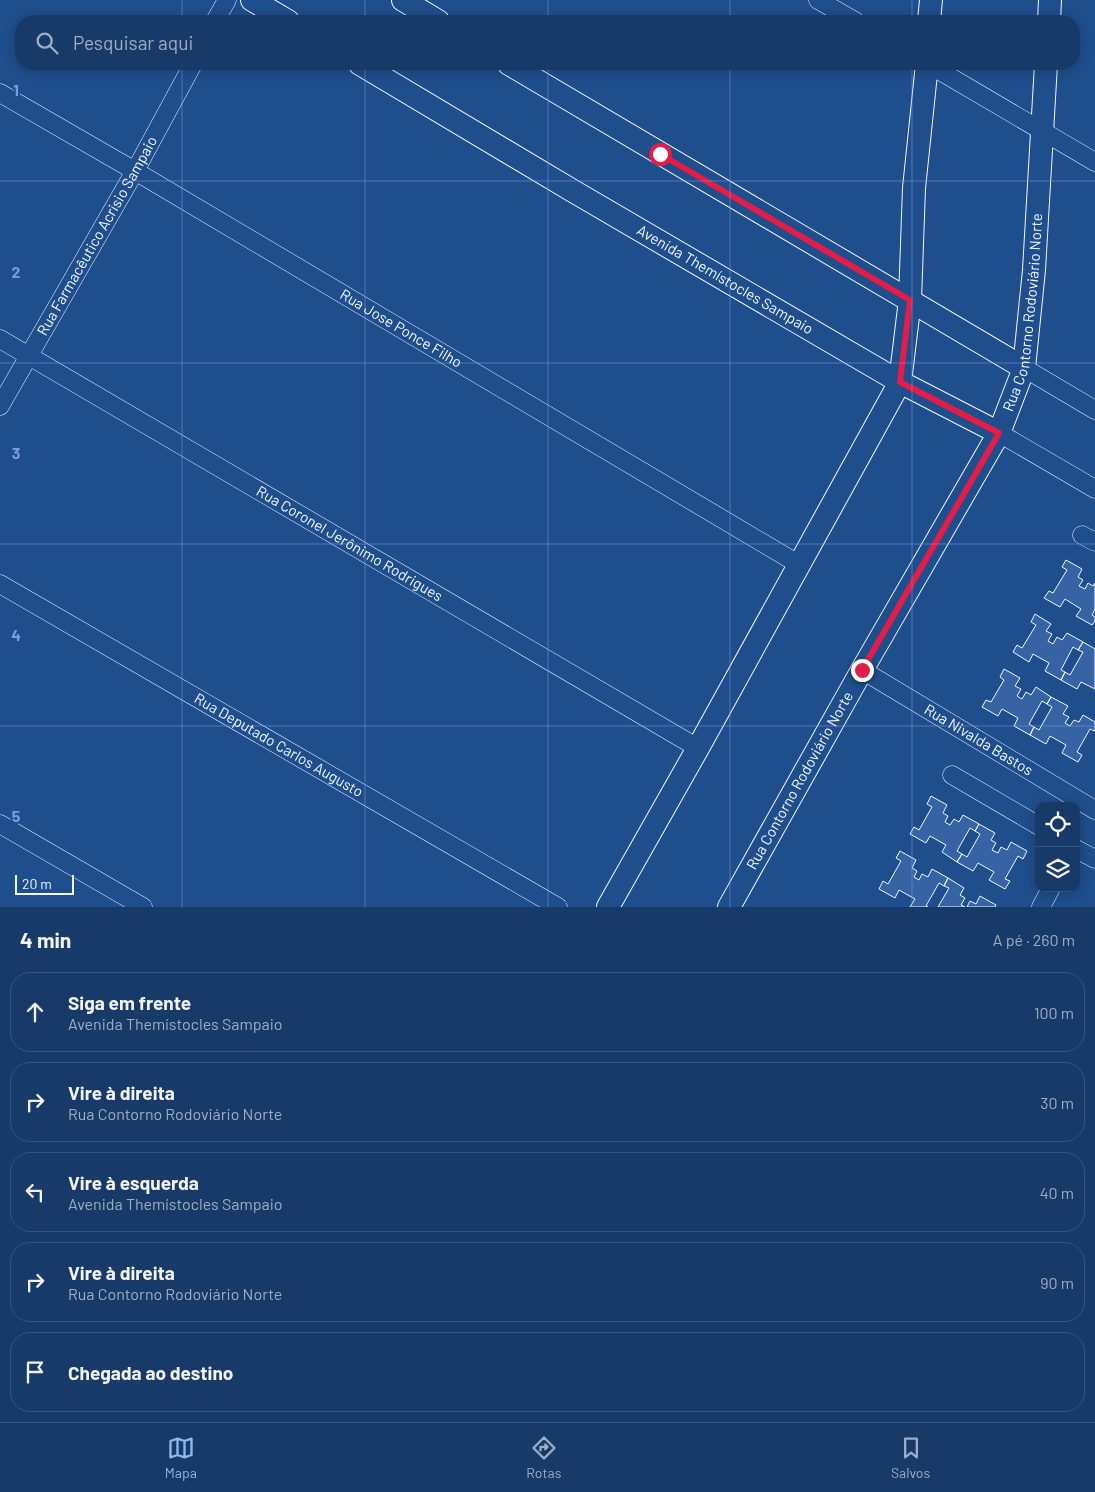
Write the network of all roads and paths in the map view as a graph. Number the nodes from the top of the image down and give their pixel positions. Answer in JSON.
{"nodes":[{"id":1,"x":226,"y":0,"type":"edge"},
{"id":2,"x":252,"y":0,"type":"edge"},
{"id":3,"x":404,"y":0,"type":"edge"},
{"id":4,"x":818,"y":0,"type":"edge"},
{"id":5,"x":931,"y":0,"type":"edge"},
{"id":6,"x":1050,"y":0,"type":"edge"},
{"id":7,"x":218,"y":15,"type":"edge"},
{"id":8,"x":278,"y":15,"type":"edge"},
{"id":9,"x":428,"y":15,"type":"edge"},
{"id":10,"x":844,"y":15,"type":"edge"},
{"id":11,"x":930,"y":15,"type":"edge"},
{"id":12,"x":1049,"y":15,"type":"edge"},
{"id":13,"x":189,"y":70,"type":"edge"},
{"id":14,"x":370,"y":70,"type":"edge"},
{"id":15,"x":519,"y":70,"type":"edge"},
{"id":16,"x":927,"y":70,"type":"edge"},
{"id":17,"x":938,"y":70,"type":"edge"},
{"id":18,"x":1046,"y":70,"type":"edge"},
{"id":19,"x":0,"y":93,"type":"edge"},
{"id":20,"x":1042,"y":131,"type":"junction"},
{"id":21,"x":1095,"y":162,"type":"edge"},
{"id":22,"x":135,"y":171,"type":"junction"},
{"id":23,"x":910,"y":300,"type":"junction"},
{"id":24,"x":0,"y":339,"type":"edge"},
{"id":25,"x":28,"y":355,"type":"junction"},
{"id":26,"x":1024,"y":368,"type":"junction"},
{"id":27,"x":900,"y":382,"type":"junction"},
{"id":28,"x":0,"y":406,"type":"edge"},
{"id":29,"x":1095,"y":410,"type":"edge"},
{"id":30,"x":999,"y":433,"type":"junction"},
{"id":31,"x":1095,"y":489,"type":"edge"},
{"id":32,"x":800,"y":565,"type":"junction"},
{"id":33,"x":0,"y":584,"type":"edge"},
{"id":34,"x":862,"y":670,"type":"junction"},
{"id":35,"x":698,"y":748,"type":"junction"},
{"id":36,"x":952,"y":775,"type":"dead end"},
{"id":37,"x":1095,"y":810,"type":"edge"},
{"id":38,"x":0,"y":824,"type":"edge"},
{"id":39,"x":1035,"y":824,"type":"edge"},
{"id":40,"x":1080,"y":850,"type":"edge"},
{"id":41,"x":1095,"y":859,"type":"edge"},
{"id":42,"x":1049,"y":892,"type":"edge"},
{"id":43,"x":731,"y":906,"type":"edge"},
{"id":44,"x":142,"y":907,"type":"edge"},
{"id":45,"x":558,"y":907,"type":"edge"},
{"id":46,"x":608,"y":907,"type":"edge"},
{"id":47,"x":1041,"y":907,"type":"edge"}],
"edges":[{"from":1,"to":7,"type":"street"},
{"from":2,"to":8,"type":"street"},
{"from":3,"to":9,"type":"street"},
{"from":4,"to":10,"type":"street"},
{"from":5,"to":11,"type":"street"},
{"from":6,"to":12,"type":"street"},
{"from":13,"to":22,"type":"street","name":"Rua Farmacêutico Acrisio Sampaio"},
{"from":14,"to":27,"type":"street","name":"Avenida Themístocles Sampaio"},
{"from":15,"to":23,"type":"street"},
{"from":16,"to":23,"type":"street"},
{"from":17,"to":20,"type":"street"},
{"from":18,"to":20,"type":"street","name":"Rua Contorno Rodoviário Norte"},
{"from":19,"to":22,"type":"street","name":"Rua Jose Ponce Filho"},
{"from":20,"to":21,"type":"street"},
{"from":20,"to":26,"type":"street","name":"Rua Contorno Rodoviário Norte"},
{"from":22,"to":25,"type":"street","name":"Rua Farmacêutico Acrisio Sampaio"},
{"from":22,"to":32,"type":"street","name":"Rua Jose Ponce Filho"},
{"from":23,"to":26,"type":"street"},
{"from":23,"to":27,"type":"street"},
{"from":24,"to":25,"type":"street","name":"Rua Coronel Jerônimo Rodrigues"},
{"from":25,"to":28,"type":"street","name":"Rua Farmacêutico Acrisio Sampaio"},
{"from":25,"to":35,"type":"street","name":"Rua Coronel Jerônimo Rodrigues"},
{"from":26,"to":29,"type":"street"},
{"from":26,"to":30,"type":"street","name":"Rua Contorno Rodoviário Norte"},
{"from":27,"to":30,"type":"street","name":"Avenida Themístocles Sampaio"},
{"from":27,"to":32,"type":"street"},
{"from":30,"to":31,"type":"street","name":"Avenida Themístocles Sampaio"},
{"from":30,"to":34,"type":"street","name":"Rua Contorno Rodoviário Norte"},
{"from":32,"to":35,"type":"street"},
{"from":33,"to":45,"type":"street","name":"Rua Deputado Carlos Augusto"},
{"from":34,"to":37,"type":"street","name":"Rua Nivalda Bastos"},
{"from":34,"to":43,"type":"street","name":"Rua Contorno Rodoviário Norte"},
{"from":35,"to":46,"type":"street"},
{"from":36,"to":39,"type":"street"},
{"from":38,"to":44,"type":"street"},
{"from":40,"to":41,"type":"street"},
{"from":42,"to":47,"type":"street"}]}
